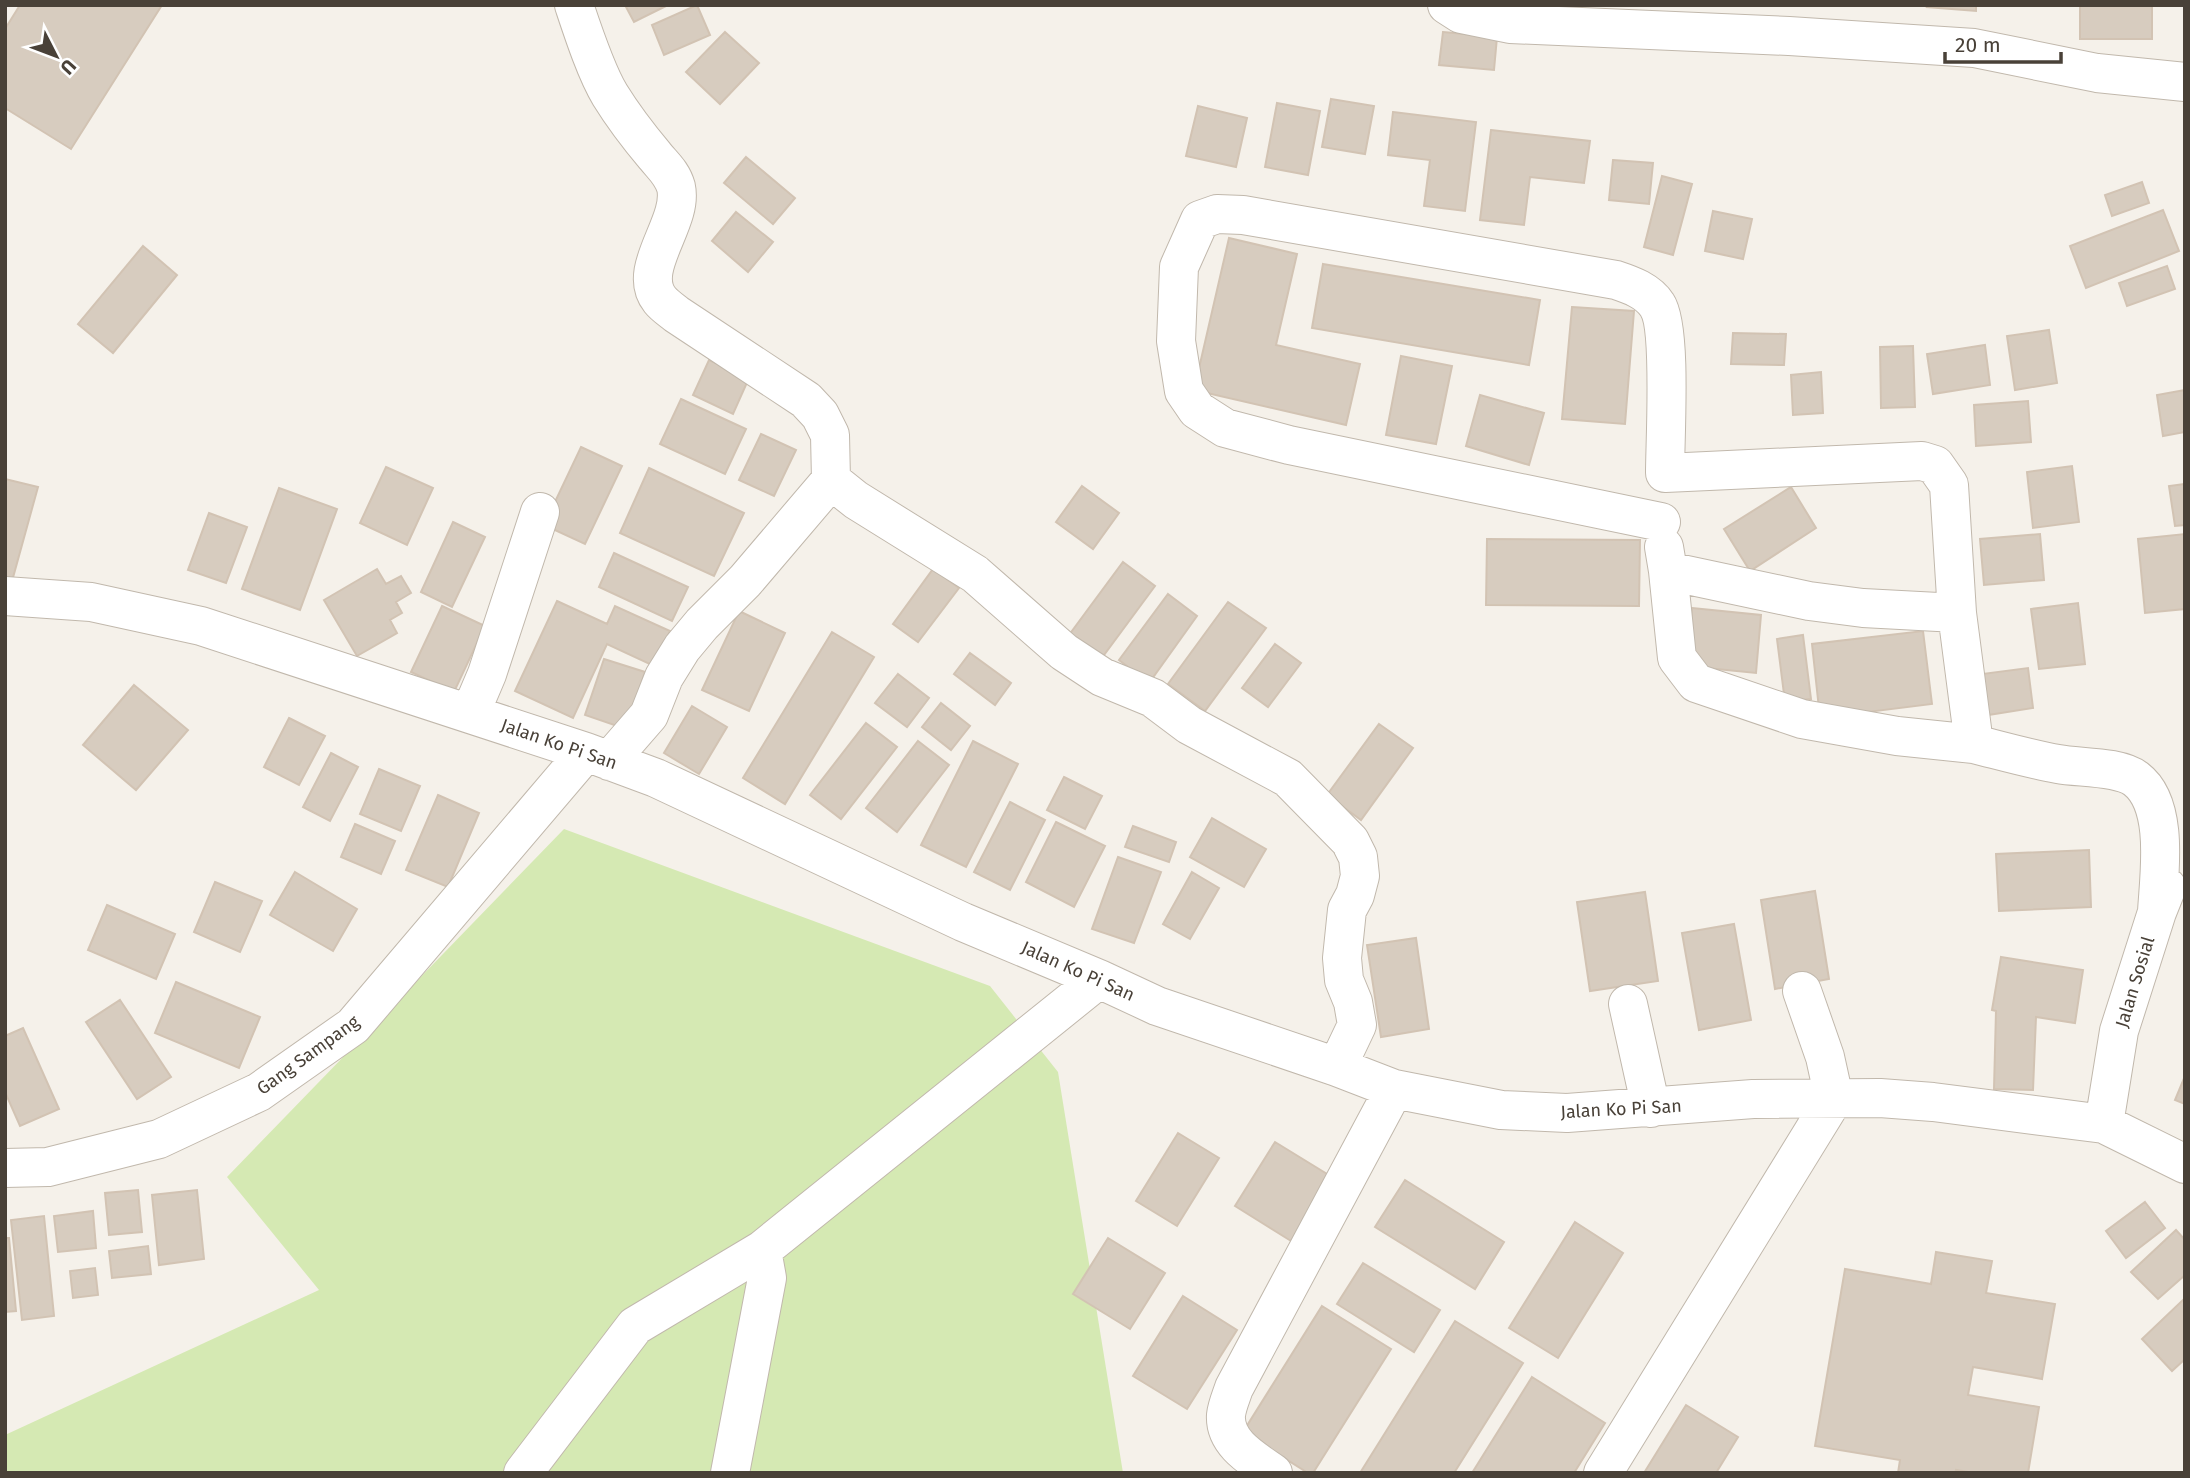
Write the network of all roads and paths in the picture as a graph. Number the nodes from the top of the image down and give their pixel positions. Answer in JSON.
{"nodes":[{"id":1,"x":574,"y":5,"type":"edge"},
{"id":2,"x":1447,"y":5,"type":"edge"},
{"id":3,"x":2185,"y":82,"type":"edge"},
{"id":4,"x":1665,"y":473,"type":"junction"},
{"id":5,"x":831,"y":480,"type":"junction"},
{"id":6,"x":540,"y":512,"type":"dead end"},
{"id":7,"x":1661,"y":522,"type":"junction"},
{"id":8,"x":1668,"y":571,"type":"junction"},
{"id":9,"x":5,"y":596,"type":"edge"},
{"id":10,"x":1957,"y":613,"type":"junction"},
{"id":11,"x":470,"y":714,"type":"junction"},
{"id":12,"x":1974,"y":744,"type":"junction"},
{"id":13,"x":598,"y":756,"type":"junction"},
{"id":14,"x":2185,"y":845,"type":"edge"},
{"id":15,"x":2157,"y":912,"type":"junction"},
{"id":16,"x":1099,"y":979,"type":"junction"},
{"id":17,"x":1802,"y":991,"type":"dead end"},
{"id":18,"x":1628,"y":1004,"type":"dead end"},
{"id":19,"x":1337,"y":1067,"type":"junction"},
{"id":20,"x":1394,"y":1089,"type":"junction"},
{"id":21,"x":1834,"y":1098,"type":"junction"},
{"id":22,"x":1651,"y":1108,"type":"junction"},
{"id":23,"x":2104,"y":1124,"type":"junction"},
{"id":24,"x":2185,"y":1164,"type":"edge"},
{"id":25,"x":5,"y":1168,"type":"edge"},
{"id":26,"x":762,"y":1250,"type":"junction"},
{"id":27,"x":523,"y":1473,"type":"edge"},
{"id":28,"x":730,"y":1473,"type":"edge"},
{"id":29,"x":1273,"y":1473,"type":"edge"},
{"id":30,"x":1603,"y":1473,"type":"edge"}],
"edges":[{"from":1,"to":5,"type":"street"},
{"from":2,"to":3,"type":"street"},
{"from":4,"to":7,"type":"street"},
{"from":4,"to":7,"type":"street"},
{"from":4,"to":10,"type":"street"},
{"from":5,"to":13,"type":"street","name":"Gang Sampang"},
{"from":5,"to":19,"type":"street"},
{"from":6,"to":11,"type":"street"},
{"from":7,"to":8,"type":"street"},
{"from":8,"to":10,"type":"street"},
{"from":8,"to":12,"type":"street"},
{"from":9,"to":11,"type":"street","name":"Jalan Ko Pi San"},
{"from":10,"to":12,"type":"street"},
{"from":11,"to":13,"type":"street","name":"Jalan Ko Pi San"},
{"from":12,"to":15,"type":"street"},
{"from":13,"to":16,"type":"street","name":"Jalan Ko Pi San"},
{"from":13,"to":25,"type":"street","name":"Gang Sampang"},
{"from":14,"to":15,"type":"street","name":"Jalan Sosial"},
{"from":15,"to":23,"type":"street","name":"Jalan Sosial"},
{"from":16,"to":19,"type":"street","name":"Jalan Ko Pi San"},
{"from":16,"to":26,"type":"street"},
{"from":17,"to":21,"type":"street"},
{"from":18,"to":22,"type":"street"},
{"from":19,"to":20,"type":"street","name":"Jalan Ko Pi San"},
{"from":20,"to":22,"type":"street","name":"Jalan Ko Pi San"},
{"from":20,"to":29,"type":"street"},
{"from":21,"to":22,"type":"street","name":"Jalan Ko Pi San"},
{"from":21,"to":23,"type":"street","name":"Jalan Ko Pi San"},
{"from":21,"to":30,"type":"street"},
{"from":23,"to":24,"type":"street","name":"Jalan Ko Pi San"},
{"from":26,"to":27,"type":"street"},
{"from":26,"to":28,"type":"street"}]}
